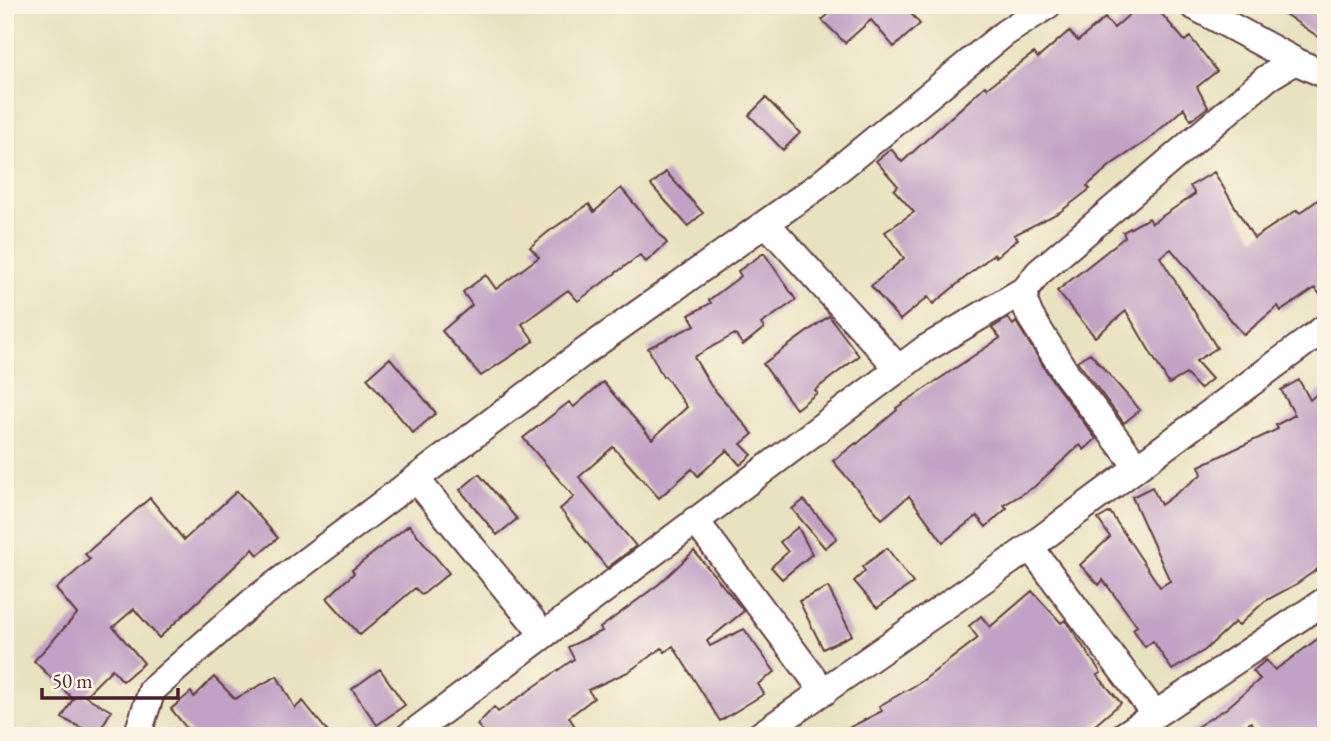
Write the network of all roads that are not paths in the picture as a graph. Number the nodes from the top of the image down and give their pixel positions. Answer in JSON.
{"nodes":[{"id":1,"x":1048,"y":5,"type":"edge"},
{"id":2,"x":1192,"y":5,"type":"edge"},
{"id":3,"x":1295,"y":61,"type":"junction"},
{"id":4,"x":1326,"y":75,"type":"edge"},
{"id":5,"x":766,"y":223,"type":"junction"},
{"id":6,"x":1026,"y":289,"type":"junction"},
{"id":7,"x":1326,"y":327,"type":"edge"},
{"id":8,"x":898,"y":369,"type":"junction"},
{"id":9,"x":1137,"y":466,"type":"junction"},
{"id":10,"x":416,"y":479,"type":"junction"},
{"id":11,"x":695,"y":520,"type":"junction"},
{"id":12,"x":1030,"y":547,"type":"junction"},
{"id":13,"x":1326,"y":600,"type":"edge"},
{"id":14,"x":544,"y":635,"type":"junction"},
{"id":15,"x":824,"y":692,"type":"junction"},
{"id":16,"x":1154,"y":713,"type":"junction"},
{"id":17,"x":137,"y":736,"type":"edge"},
{"id":18,"x":409,"y":736,"type":"edge"},
{"id":19,"x":759,"y":736,"type":"edge"},
{"id":20,"x":1123,"y":736,"type":"edge"}],
"edges":[{"from":1,"to":5,"type":"street"},
{"from":2,"to":3,"type":"street"},
{"from":3,"to":4,"type":"street"},
{"from":3,"to":6,"type":"street"},
{"from":5,"to":8,"type":"street"},
{"from":5,"to":10,"type":"street"},
{"from":6,"to":8,"type":"street"},
{"from":6,"to":9,"type":"street"},
{"from":7,"to":9,"type":"street"},
{"from":8,"to":11,"type":"street"},
{"from":9,"to":12,"type":"street"},
{"from":10,"to":14,"type":"street"},
{"from":10,"to":17,"type":"street"},
{"from":11,"to":14,"type":"street"},
{"from":11,"to":15,"type":"street"},
{"from":12,"to":15,"type":"street"},
{"from":12,"to":16,"type":"street"},
{"from":13,"to":16,"type":"street"},
{"from":14,"to":18,"type":"street"},
{"from":15,"to":19,"type":"street"},
{"from":16,"to":20,"type":"street"}]}
